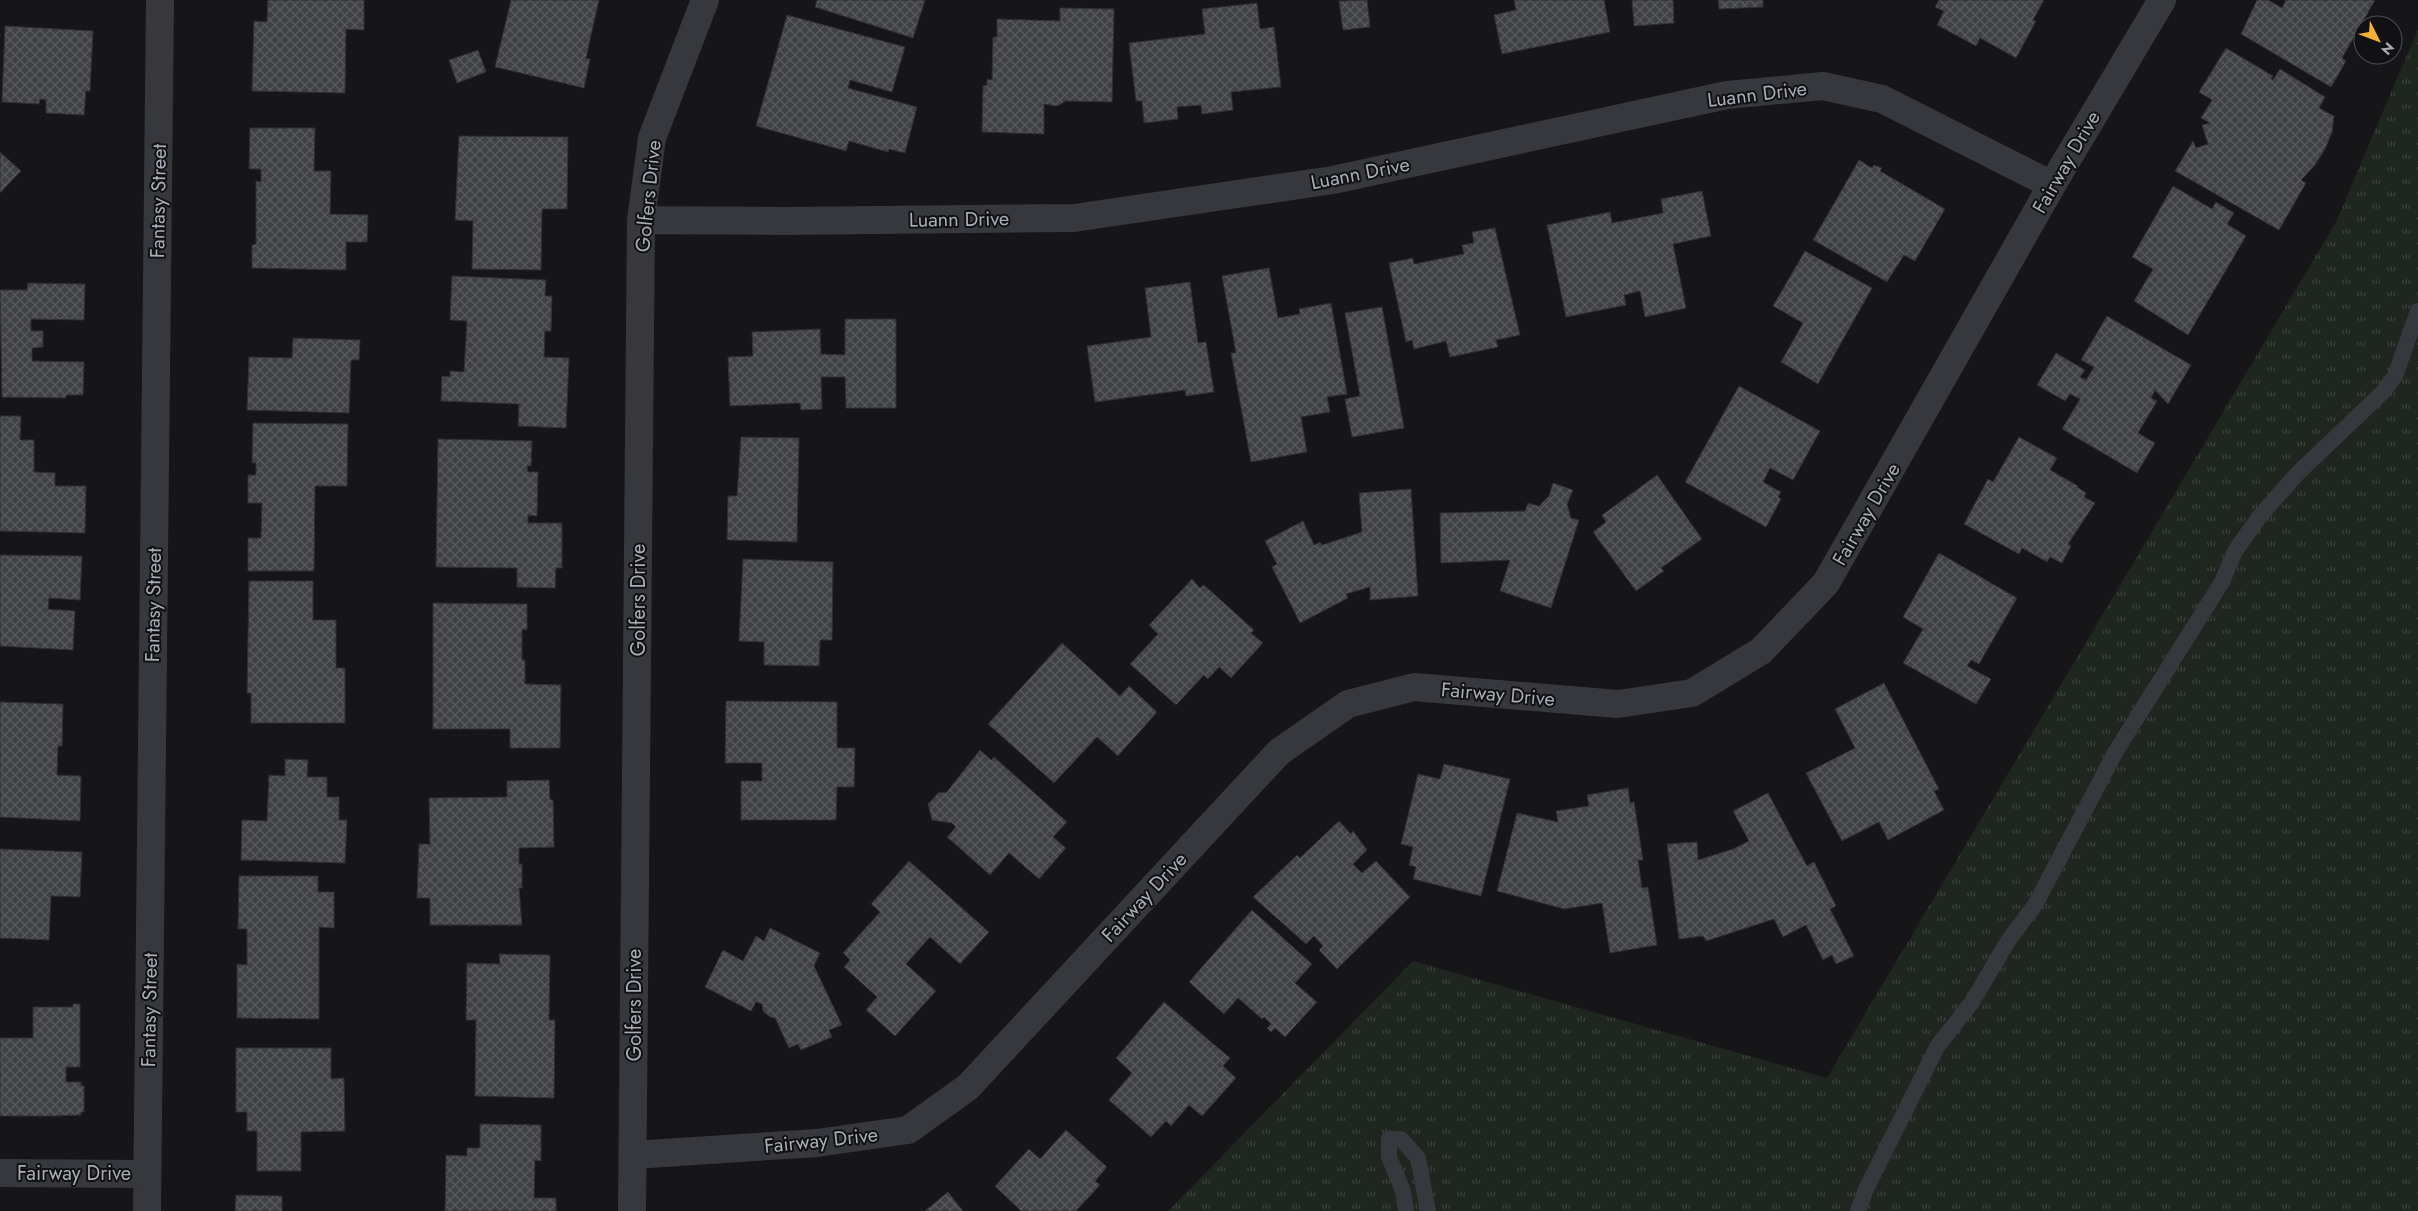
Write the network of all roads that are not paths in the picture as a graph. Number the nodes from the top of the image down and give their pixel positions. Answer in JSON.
{"nodes":[{"id":1,"x":160,"y":0,"type":"edge"},
{"id":2,"x":704,"y":0,"type":"edge"},
{"id":3,"x":2162,"y":0,"type":"edge"},
{"id":4,"x":2052,"y":185,"type":"junction"},
{"id":5,"x":641,"y":220,"type":"junction"},
{"id":6,"x":2418,"y":311,"type":"edge"},
{"id":7,"x":633,"y":1154,"type":"junction"},
{"id":8,"x":0,"y":1173,"type":"edge"},
{"id":9,"x":147,"y":1174,"type":"junction"},
{"id":10,"x":147,"y":1211,"type":"edge"},
{"id":11,"x":632,"y":1211,"type":"edge"},
{"id":12,"x":1406,"y":1211,"type":"edge"},
{"id":13,"x":1428,"y":1211,"type":"edge"},
{"id":14,"x":1858,"y":1211,"type":"edge"}],
"edges":[{"from":1,"to":9,"type":"street","name":"Fantasy Street"},
{"from":2,"to":5,"type":"street","name":"Golfers Drive"},
{"from":3,"to":4,"type":"street","name":"Fairway Drive"},
{"from":4,"to":5,"type":"street","name":"Luann Drive"},
{"from":4,"to":7,"type":"street","name":"Fairway Drive"},
{"from":5,"to":7,"type":"street","name":"Golfers Drive"},
{"from":6,"to":14,"type":"lane"},
{"from":7,"to":11,"type":"street","name":"Golfers Drive"},
{"from":8,"to":9,"type":"street","name":"Fairway Drive"},
{"from":9,"to":10,"type":"street","name":"Fantasy Street"},
{"from":12,"to":13,"type":"lane"}]}
